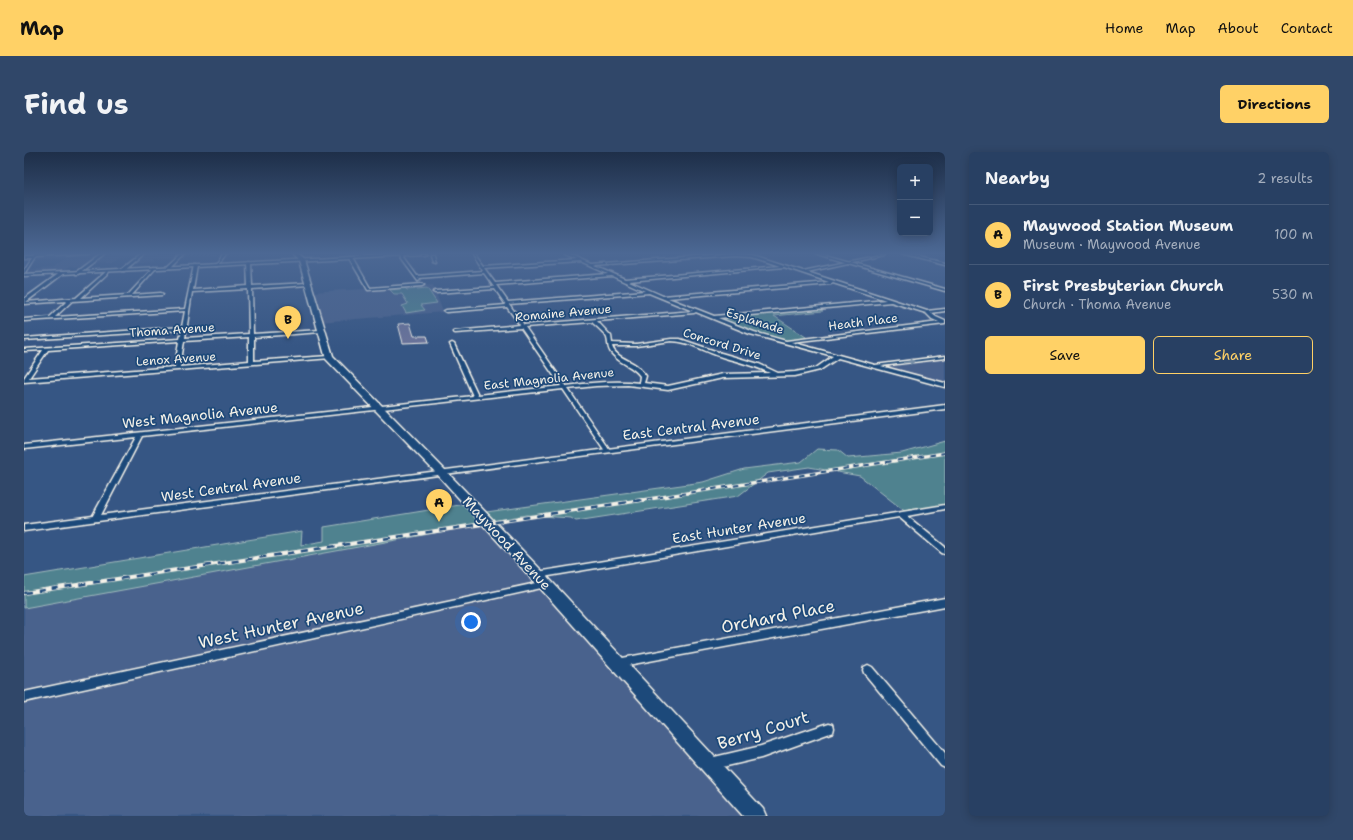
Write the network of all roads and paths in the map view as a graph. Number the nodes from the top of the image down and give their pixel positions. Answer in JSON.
{"nodes":[{"id":1,"x":46,"y":285,"type":"edge"},
{"id":2,"x":93,"y":285,"type":"edge"},
{"id":3,"x":139,"y":285,"type":"edge"},
{"id":4,"x":192,"y":285,"type":"edge"},
{"id":5,"x":289,"y":285,"type":"edge"},
{"id":6,"x":308,"y":285,"type":"edge"},
{"id":7,"x":367,"y":285,"type":"edge"},
{"id":8,"x":422,"y":285,"type":"edge"},
{"id":9,"x":507,"y":285,"type":"edge"},
{"id":10,"x":635,"y":285,"type":"edge"},
{"id":11,"x":803,"y":285,"type":"edge"},
{"id":12,"x":844,"y":285,"type":"edge"},
{"id":13,"x":928,"y":285,"type":"edge"},
{"id":14,"x":496,"y":286,"type":"junction"},
{"id":15,"x":250,"y":287,"type":"junction"},
{"id":16,"x":945,"y":290,"type":"edge"},
{"id":17,"x":191,"y":291,"type":"junction"},
{"id":18,"x":435,"y":292,"type":"dead end"},
{"id":19,"x":650,"y":292,"type":"junction"},
{"id":20,"x":161,"y":294,"type":"dead end"},
{"id":21,"x":129,"y":296,"type":"junction"},
{"id":22,"x":663,"y":298,"type":"junction"},
{"id":23,"x":71,"y":300,"type":"junction"},
{"id":24,"x":77,"y":300,"type":"junction"},
{"id":25,"x":892,"y":301,"type":"junction"},
{"id":26,"x":24,"y":302,"type":"edge"},
{"id":27,"x":508,"y":305,"type":"junction"},
{"id":28,"x":187,"y":310,"type":"junction"},
{"id":29,"x":945,"y":310,"type":"edge"},
{"id":30,"x":446,"y":311,"type":"dead end"},
{"id":31,"x":697,"y":312,"type":"junction"},
{"id":32,"x":927,"y":312,"type":"junction"},
{"id":33,"x":713,"y":317,"type":"junction"},
{"id":34,"x":934,"y":318,"type":"junction"},
{"id":35,"x":50,"y":319,"type":"junction"},
{"id":36,"x":24,"y":320,"type":"edge"},
{"id":37,"x":593,"y":320,"type":"junction"},
{"id":38,"x":945,"y":323,"type":"edge"},
{"id":39,"x":932,"y":324,"type":"junction"},
{"id":40,"x":524,"y":327,"type":"junction"},
{"id":41,"x":184,"y":328,"type":"junction"},
{"id":42,"x":321,"y":330,"type":"junction"},
{"id":43,"x":455,"y":332,"type":"dead end"},
{"id":44,"x":252,"y":335,"type":"junction"},
{"id":45,"x":24,"y":339,"type":"edge"},
{"id":46,"x":182,"y":340,"type":"junction"},
{"id":47,"x":783,"y":341,"type":"junction"},
{"id":48,"x":452,"y":344,"type":"dead end"},
{"id":49,"x":610,"y":344,"type":"junction"},
{"id":50,"x":46,"y":349,"type":"junction"},
{"id":51,"x":24,"y":350,"type":"edge"},
{"id":52,"x":837,"y":356,"type":"junction"},
{"id":53,"x":945,"y":357,"type":"edge"},
{"id":54,"x":329,"y":358,"type":"junction"},
{"id":55,"x":252,"y":363,"type":"junction"},
{"id":56,"x":873,"y":366,"type":"junction"},
{"id":57,"x":177,"y":369,"type":"junction"},
{"id":58,"x":778,"y":376,"type":"junction"},
{"id":59,"x":24,"y":380,"type":"edge"},
{"id":60,"x":641,"y":385,"type":"junction"},
{"id":61,"x":945,"y":385,"type":"edge"},
{"id":62,"x":566,"y":388,"type":"junction"},
{"id":63,"x":476,"y":397,"type":"junction"},
{"id":64,"x":945,"y":407,"type":"edge"},
{"id":65,"x":378,"y":408,"type":"junction"},
{"id":66,"x":140,"y":434,"type":"junction"},
{"id":67,"x":24,"y":447,"type":"edge"},
{"id":68,"x":607,"y":450,"type":"junction"},
{"id":69,"x":441,"y":472,"type":"junction"},
{"id":70,"x":945,"y":507,"type":"edge"},
{"id":71,"x":900,"y":514,"type":"junction"},
{"id":72,"x":95,"y":519,"type":"junction"},
{"id":73,"x":24,"y":528,"type":"edge"},
{"id":74,"x":945,"y":551,"type":"edge"},
{"id":75,"x":541,"y":580,"type":"junction"},
{"id":76,"x":945,"y":602,"type":"edge"},
{"id":77,"x":616,"y":663,"type":"junction"},
{"id":78,"x":868,"y":670,"type":"dead end"},
{"id":79,"x":24,"y":697,"type":"edge"},
{"id":80,"x":828,"y":728,"type":"dead end"},
{"id":81,"x":945,"y":762,"type":"edge"},
{"id":82,"x":708,"y":765,"type":"junction"},
{"id":83,"x":756,"y":816,"type":"edge"}],
"edges":[{"from":1,"to":26,"type":"street"},
{"from":2,"to":24,"type":"street"},
{"from":3,"to":21,"type":"street"},
{"from":4,"to":17,"type":"street"},
{"from":5,"to":15,"type":"street"},
{"from":6,"to":42,"type":"main road","name":"Maywood Avenue"},
{"from":7,"to":8,"type":"street"},
{"from":9,"to":14,"type":"street"},
{"from":10,"to":19,"type":"street","name":"Esplanade"},
{"from":11,"to":22,"type":"street"},
{"from":12,"to":25,"type":"street"},
{"from":13,"to":16,"type":"street"},
{"from":14,"to":18,"type":"street"},
{"from":14,"to":27,"type":"street"},
{"from":15,"to":17,"type":"street"},
{"from":15,"to":44,"type":"street"},
{"from":17,"to":28,"type":"street"},
{"from":19,"to":22,"type":"street","name":"Esplanade"},
{"from":19,"to":27,"type":"street"},
{"from":20,"to":21,"type":"street"},
{"from":21,"to":24,"type":"street"},
{"from":22,"to":31,"type":"street","name":"Esplanade"},
{"from":23,"to":24,"type":"street"},
{"from":23,"to":26,"type":"street"},
{"from":23,"to":35,"type":"street"},
{"from":25,"to":32,"type":"street"},
{"from":25,"to":33,"type":"street"},
{"from":27,"to":30,"type":"street"},
{"from":27,"to":40,"type":"street"},
{"from":28,"to":35,"type":"street"},
{"from":28,"to":41,"type":"street"},
{"from":29,"to":32,"type":"street"},
{"from":31,"to":33,"type":"street","name":"Esplanade"},
{"from":31,"to":37,"type":"street","name":"Romaine Avenue"},
{"from":32,"to":34,"type":"street"},
{"from":33,"to":47,"type":"street","name":"Esplanade"},
{"from":34,"to":38,"type":"street"},
{"from":34,"to":39,"type":"street"},
{"from":35,"to":36,"type":"street"},
{"from":37,"to":40,"type":"street","name":"Romaine Avenue"},
{"from":37,"to":49,"type":"street"},
{"from":38,"to":39,"type":"street","name":"Heath Place"},
{"from":39,"to":47,"type":"street","name":"Heath Place"},
{"from":40,"to":43,"type":"street","name":"Romaine Avenue"},
{"from":40,"to":62,"type":"street"},
{"from":41,"to":45,"type":"street"},
{"from":41,"to":46,"type":"street"},
{"from":42,"to":44,"type":"street","name":"Thoma Avenue"},
{"from":42,"to":54,"type":"main road","name":"Maywood Avenue"},
{"from":44,"to":46,"type":"street","name":"Thoma Avenue"},
{"from":44,"to":55,"type":"street"},
{"from":46,"to":50,"type":"street","name":"Thoma Avenue"},
{"from":46,"to":57,"type":"street"},
{"from":47,"to":52,"type":"street","name":"Esplanade"},
{"from":48,"to":63,"type":"street"},
{"from":49,"to":58,"type":"street","name":"Concord Drive"},
{"from":49,"to":60,"type":"street"},
{"from":50,"to":51,"type":"street","name":"Thoma Avenue"},
{"from":50,"to":59,"type":"street"},
{"from":52,"to":56,"type":"street","name":"Esplanade"},
{"from":52,"to":58,"type":"street","name":"East Magnolia Avenue"},
{"from":56,"to":53,"type":"street","one_way":true},
{"from":54,"to":55,"type":"street","name":"Lenox Avenue"},
{"from":54,"to":65,"type":"main road","name":"Maywood Avenue"},
{"from":55,"to":57,"type":"street","name":"Lenox Avenue"},
{"from":56,"to":61,"type":"street","name":"Esplanade"},
{"from":57,"to":59,"type":"street","name":"Lenox Avenue"},
{"from":58,"to":60,"type":"street","name":"East Magnolia Avenue"},
{"from":60,"to":62,"type":"street","name":"East Magnolia Avenue"},
{"from":62,"to":63,"type":"street","name":"East Magnolia Avenue"},
{"from":62,"to":68,"type":"street"},
{"from":63,"to":65,"type":"street","name":"East Magnolia Avenue"},
{"from":64,"to":68,"type":"street","name":"East Central Avenue"},
{"from":65,"to":66,"type":"street","name":"West Magnolia Avenue"},
{"from":65,"to":69,"type":"main road","name":"Maywood Avenue"},
{"from":66,"to":67,"type":"street","name":"West Magnolia Avenue"},
{"from":66,"to":72,"type":"street"},
{"from":68,"to":69,"type":"street","name":"East Central Avenue"},
{"from":69,"to":72,"type":"street","name":"West Central Avenue"},
{"from":69,"to":75,"type":"main road","name":"Maywood Avenue"},
{"from":70,"to":71,"type":"street","name":"East Hunter Avenue"},
{"from":71,"to":74,"type":"street"},
{"from":71,"to":75,"type":"street","name":"East Hunter Avenue"},
{"from":72,"to":73,"type":"street","name":"West Central Avenue"},
{"from":75,"to":77,"type":"main road","name":"Maywood Avenue"},
{"from":75,"to":79,"type":"street","name":"West Hunter Avenue"},
{"from":76,"to":77,"type":"street","name":"Orchard Place"},
{"from":77,"to":82,"type":"main road","name":"Maywood Avenue"},
{"from":78,"to":81,"type":"street"},
{"from":80,"to":82,"type":"street","name":"Berry Court"},
{"from":82,"to":83,"type":"main road","name":"Maywood Avenue"}]}
